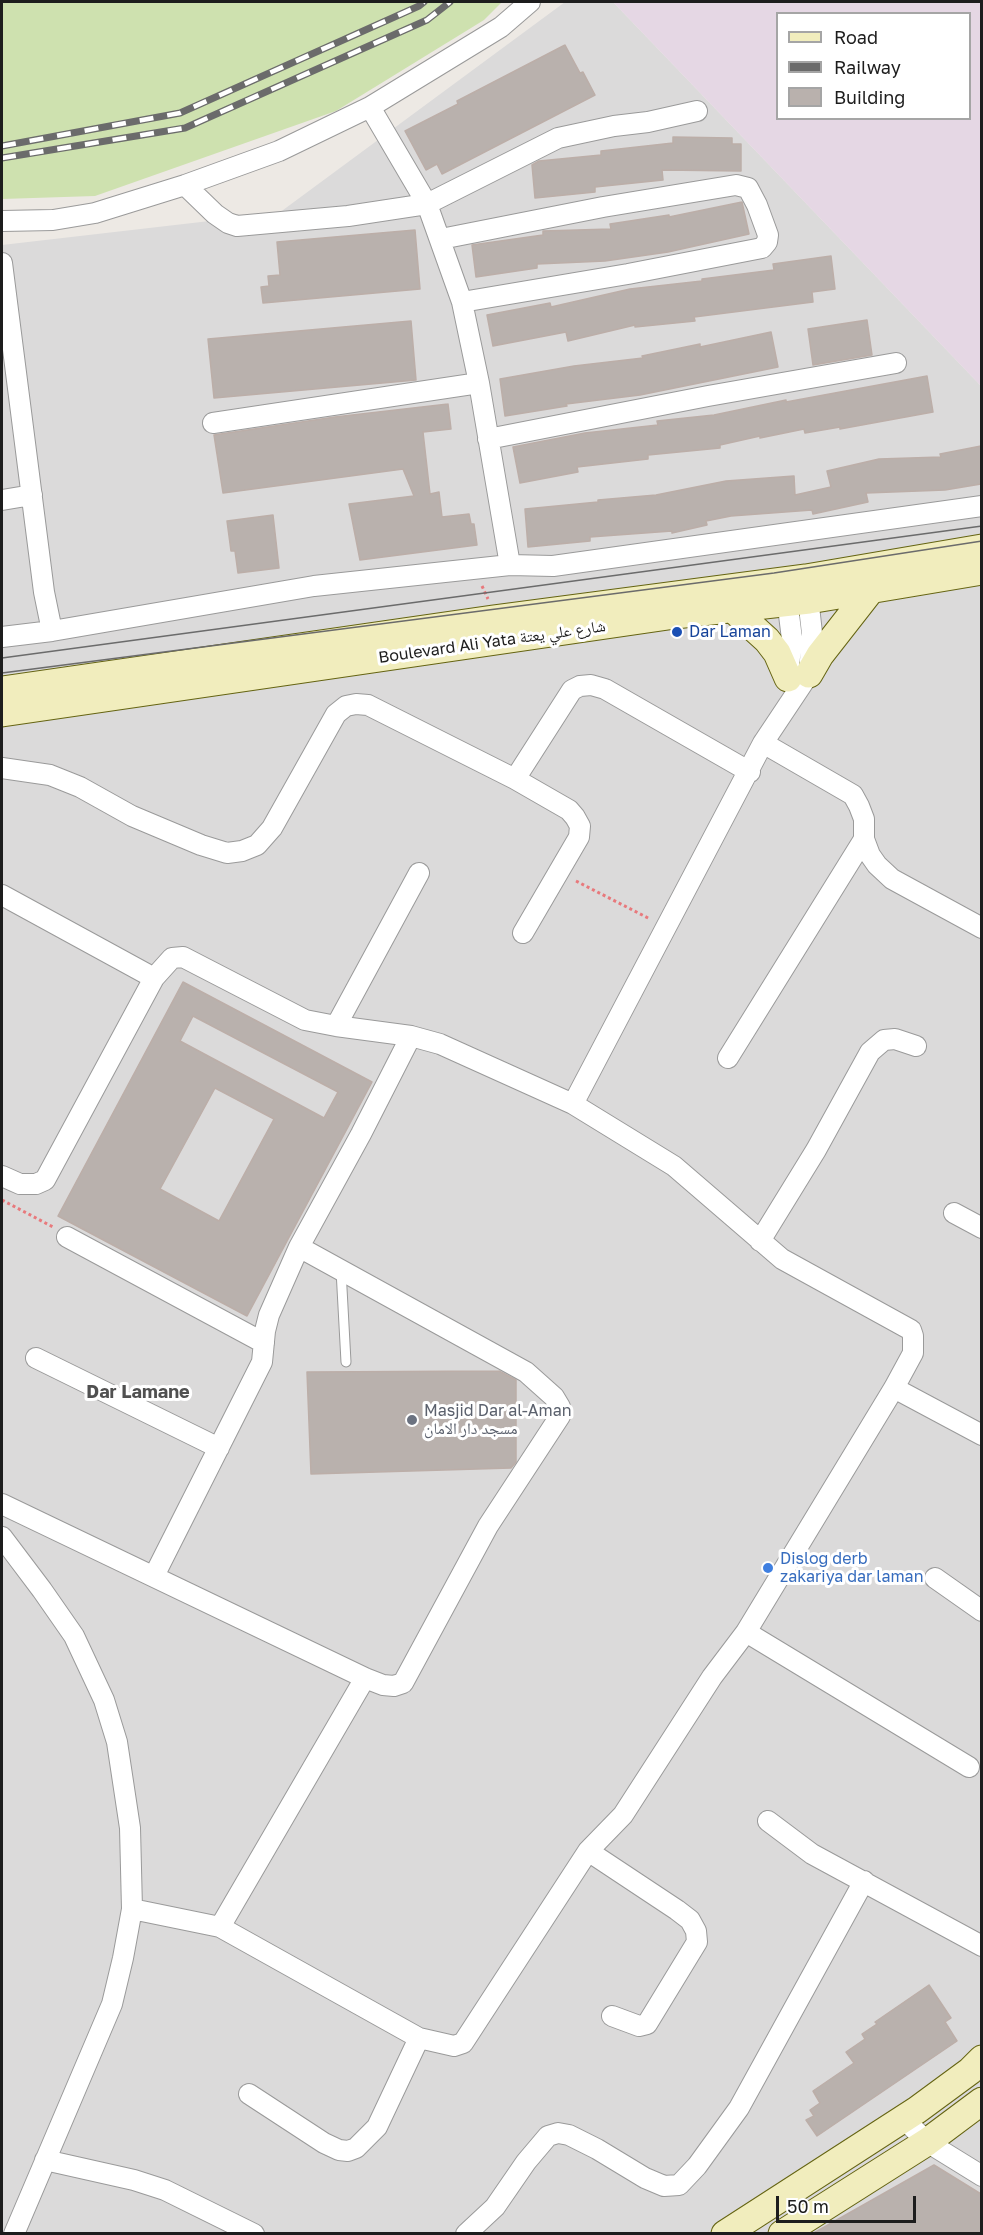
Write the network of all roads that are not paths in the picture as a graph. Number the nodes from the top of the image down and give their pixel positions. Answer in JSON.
{"nodes":[{"id":1,"x":531,"y":2,"type":"edge"},
{"id":2,"x":370,"y":107,"type":"junction"},
{"id":3,"x":697,"y":111,"type":"dead end"},
{"id":4,"x":185,"y":186,"type":"junction"},
{"id":5,"x":427,"y":204,"type":"junction"},
{"id":6,"x":2,"y":221,"type":"edge"},
{"id":7,"x":441,"y":239,"type":"junction"},
{"id":8,"x":2,"y":263,"type":"edge"},
{"id":9,"x":462,"y":302,"type":"junction"},
{"id":10,"x":896,"y":363,"type":"dead end"},
{"id":11,"x":479,"y":383,"type":"junction"},
{"id":12,"x":213,"y":423,"type":"dead end"},
{"id":13,"x":488,"y":439,"type":"junction"},
{"id":14,"x":32,"y":495,"type":"junction"},
{"id":15,"x":2,"y":500,"type":"edge"},
{"id":16,"x":981,"y":506,"type":"edge"},
{"id":17,"x":981,"y":548,"type":"edge"},
{"id":18,"x":510,"y":565,"type":"junction"},
{"id":19,"x":981,"y":571,"type":"edge"},
{"id":20,"x":797,"y":591,"type":"junction"},
{"id":21,"x":870,"y":591,"type":"junction"},
{"id":22,"x":734,"y":610,"type":"junction"},
{"id":23,"x":52,"y":631,"type":"junction"},
{"id":24,"x":2,"y":637,"type":"edge"},
{"id":25,"x":795,"y":685,"type":"junction"},
{"id":26,"x":2,"y":690,"type":"edge"},
{"id":27,"x":2,"y":713,"type":"edge"},
{"id":28,"x":763,"y":743,"type":"junction"},
{"id":29,"x":2,"y":768,"type":"edge"},
{"id":30,"x":750,"y":772,"type":"junction"},
{"id":31,"x":515,"y":779,"type":"junction"},
{"id":32,"x":864,"y":838,"type":"junction"},
{"id":33,"x":419,"y":873,"type":"dead end"},
{"id":34,"x":2,"y":895,"type":"edge"},
{"id":35,"x":981,"y":928,"type":"edge"},
{"id":36,"x":523,"y":933,"type":"dead end"},
{"id":37,"x":154,"y":978,"type":"junction"},
{"id":38,"x":336,"y":1026,"type":"junction"},
{"id":39,"x":411,"y":1036,"type":"junction"},
{"id":40,"x":916,"y":1046,"type":"dead end"},
{"id":41,"x":728,"y":1058,"type":"dead end"},
{"id":42,"x":573,"y":1104,"type":"junction"},
{"id":43,"x":3,"y":1181,"type":"edge"},
{"id":44,"x":954,"y":1213,"type":"dead end"},
{"id":45,"x":981,"y":1228,"type":"edge"},
{"id":46,"x":67,"y":1237,"type":"road end"},
{"id":47,"x":760,"y":1241,"type":"junction"},
{"id":48,"x":299,"y":1247,"type":"junction"},
{"id":49,"x":341,"y":1270,"type":"junction"},
{"id":50,"x":264,"y":1343,"type":"junction"},
{"id":51,"x":36,"y":1358,"type":"dead end"},
{"id":52,"x":346,"y":1362,"type":"dead end"},
{"id":53,"x":894,"y":1388,"type":"junction"},
{"id":54,"x":981,"y":1435,"type":"edge"},
{"id":55,"x":219,"y":1448,"type":"junction"},
{"id":56,"x":2,"y":1504,"type":"edge"},
{"id":57,"x":2,"y":1538,"type":"edge"},
{"id":58,"x":154,"y":1576,"type":"junction"},
{"id":59,"x":935,"y":1578,"type":"dead end"},
{"id":60,"x":981,"y":1611,"type":"edge"},
{"id":61,"x":746,"y":1632,"type":"junction"},
{"id":62,"x":365,"y":1678,"type":"junction"},
{"id":63,"x":969,"y":1767,"type":"dead end"},
{"id":64,"x":768,"y":1821,"type":"dead end"},
{"id":65,"x":588,"y":1851,"type":"junction"},
{"id":66,"x":864,"y":1881,"type":"junction"},
{"id":67,"x":132,"y":1909,"type":"junction"},
{"id":68,"x":220,"y":1927,"type":"junction"},
{"id":69,"x":981,"y":1946,"type":"edge"},
{"id":70,"x":612,"y":2016,"type":"dead end"},
{"id":71,"x":419,"y":2038,"type":"junction"},
{"id":72,"x":981,"y":2059,"type":"edge"},
{"id":73,"x":249,"y":2094,"type":"dead end"},
{"id":74,"x":981,"y":2101,"type":"edge"},
{"id":75,"x":903,"y":2119,"type":"junction"},
{"id":76,"x":927,"y":2142,"type":"junction"},
{"id":77,"x":45,"y":2160,"type":"junction"},
{"id":78,"x":981,"y":2176,"type":"edge"},
{"id":79,"x":14,"y":2234,"type":"edge"},
{"id":80,"x":254,"y":2234,"type":"edge"},
{"id":81,"x":466,"y":2234,"type":"edge"},
{"id":82,"x":725,"y":2234,"type":"edge"},
{"id":83,"x":782,"y":2234,"type":"edge"}],
"edges":[{"from":1,"to":2,"type":"street"},
{"from":2,"to":4,"type":"street"},
{"from":2,"to":5,"type":"street"},
{"from":3,"to":5,"type":"street"},
{"from":4,"to":5,"type":"street"},
{"from":4,"to":6,"type":"street"},
{"from":5,"to":7,"type":"street"},
{"from":7,"to":9,"type":"street"},
{"from":7,"to":9,"type":"street"},
{"from":8,"to":14,"type":"street"},
{"from":9,"to":11,"type":"street"},
{"from":10,"to":13,"type":"street"},
{"from":11,"to":12,"type":"street"},
{"from":11,"to":13,"type":"street"},
{"from":13,"to":18,"type":"street"},
{"from":14,"to":15,"type":"street"},
{"from":14,"to":23,"type":"street"},
{"from":16,"to":18,"type":"street"},
{"from":17,"to":20,"type":"main road","name":"Boulevard Ali Yata شارع علي يعتة"},
{"from":18,"to":23,"type":"street"},
{"from":19,"to":21,"type":"main road","name":"Boulevard Ali Yata شارع علي يعتة"},
{"from":20,"to":21,"type":"main road","name":"Boulevard Ali Yata شارع علي يعتة"},
{"from":20,"to":22,"type":"main road","name":"Boulevard Ali Yata شارع علي يعتة"},
{"from":20,"to":25,"type":"street"},
{"from":20,"to":26,"type":"main road","name":"Boulevard Ali Yata شارع علي يعتة"},
{"from":21,"to":25,"type":"main road"},
{"from":22,"to":25,"type":"main road"},
{"from":22,"to":27,"type":"main road","name":"Boulevard Ali Yata شارع علي يعتة"},
{"from":23,"to":24,"type":"street"},
{"from":25,"to":28,"type":"street"},
{"from":28,"to":30,"type":"street"},
{"from":28,"to":32,"type":"street"},
{"from":29,"to":31,"type":"street"},
{"from":30,"to":31,"type":"street"},
{"from":30,"to":42,"type":"street"},
{"from":31,"to":36,"type":"street"},
{"from":32,"to":35,"type":"street"},
{"from":32,"to":41,"type":"street"},
{"from":33,"to":38,"type":"street"},
{"from":34,"to":37,"type":"street"},
{"from":37,"to":38,"type":"street"},
{"from":37,"to":43,"type":"street"},
{"from":38,"to":39,"type":"street"},
{"from":39,"to":42,"type":"street"},
{"from":39,"to":48,"type":"street"},
{"from":40,"to":47,"type":"street"},
{"from":42,"to":47,"type":"street"},
{"from":44,"to":45,"type":"street"},
{"from":46,"to":50,"type":"street"},
{"from":47,"to":53,"type":"street"},
{"from":48,"to":49,"type":"street"},
{"from":48,"to":50,"type":"street"},
{"from":49,"to":52,"type":"lane"},
{"from":49,"to":62,"type":"street"},
{"from":50,"to":55,"type":"street"},
{"from":51,"to":55,"type":"street"},
{"from":53,"to":54,"type":"street"},
{"from":53,"to":61,"type":"street"},
{"from":55,"to":58,"type":"street"},
{"from":56,"to":58,"type":"street"},
{"from":57,"to":67,"type":"street"},
{"from":58,"to":62,"type":"street"},
{"from":59,"to":60,"type":"street"},
{"from":61,"to":63,"type":"street"},
{"from":61,"to":65,"type":"street"},
{"from":62,"to":68,"type":"street"},
{"from":64,"to":66,"type":"street"},
{"from":65,"to":70,"type":"street"},
{"from":65,"to":71,"type":"street"},
{"from":66,"to":69,"type":"street"},
{"from":66,"to":81,"type":"street"},
{"from":67,"to":68,"type":"street"},
{"from":67,"to":77,"type":"street"},
{"from":68,"to":71,"type":"street"},
{"from":71,"to":73,"type":"street"},
{"from":72,"to":75,"type":"main road"},
{"from":74,"to":76,"type":"main road"},
{"from":75,"to":76,"type":"street"},
{"from":75,"to":82,"type":"main road"},
{"from":76,"to":78,"type":"street"},
{"from":76,"to":83,"type":"main road"},
{"from":77,"to":79,"type":"street"},
{"from":77,"to":80,"type":"street"}]}
